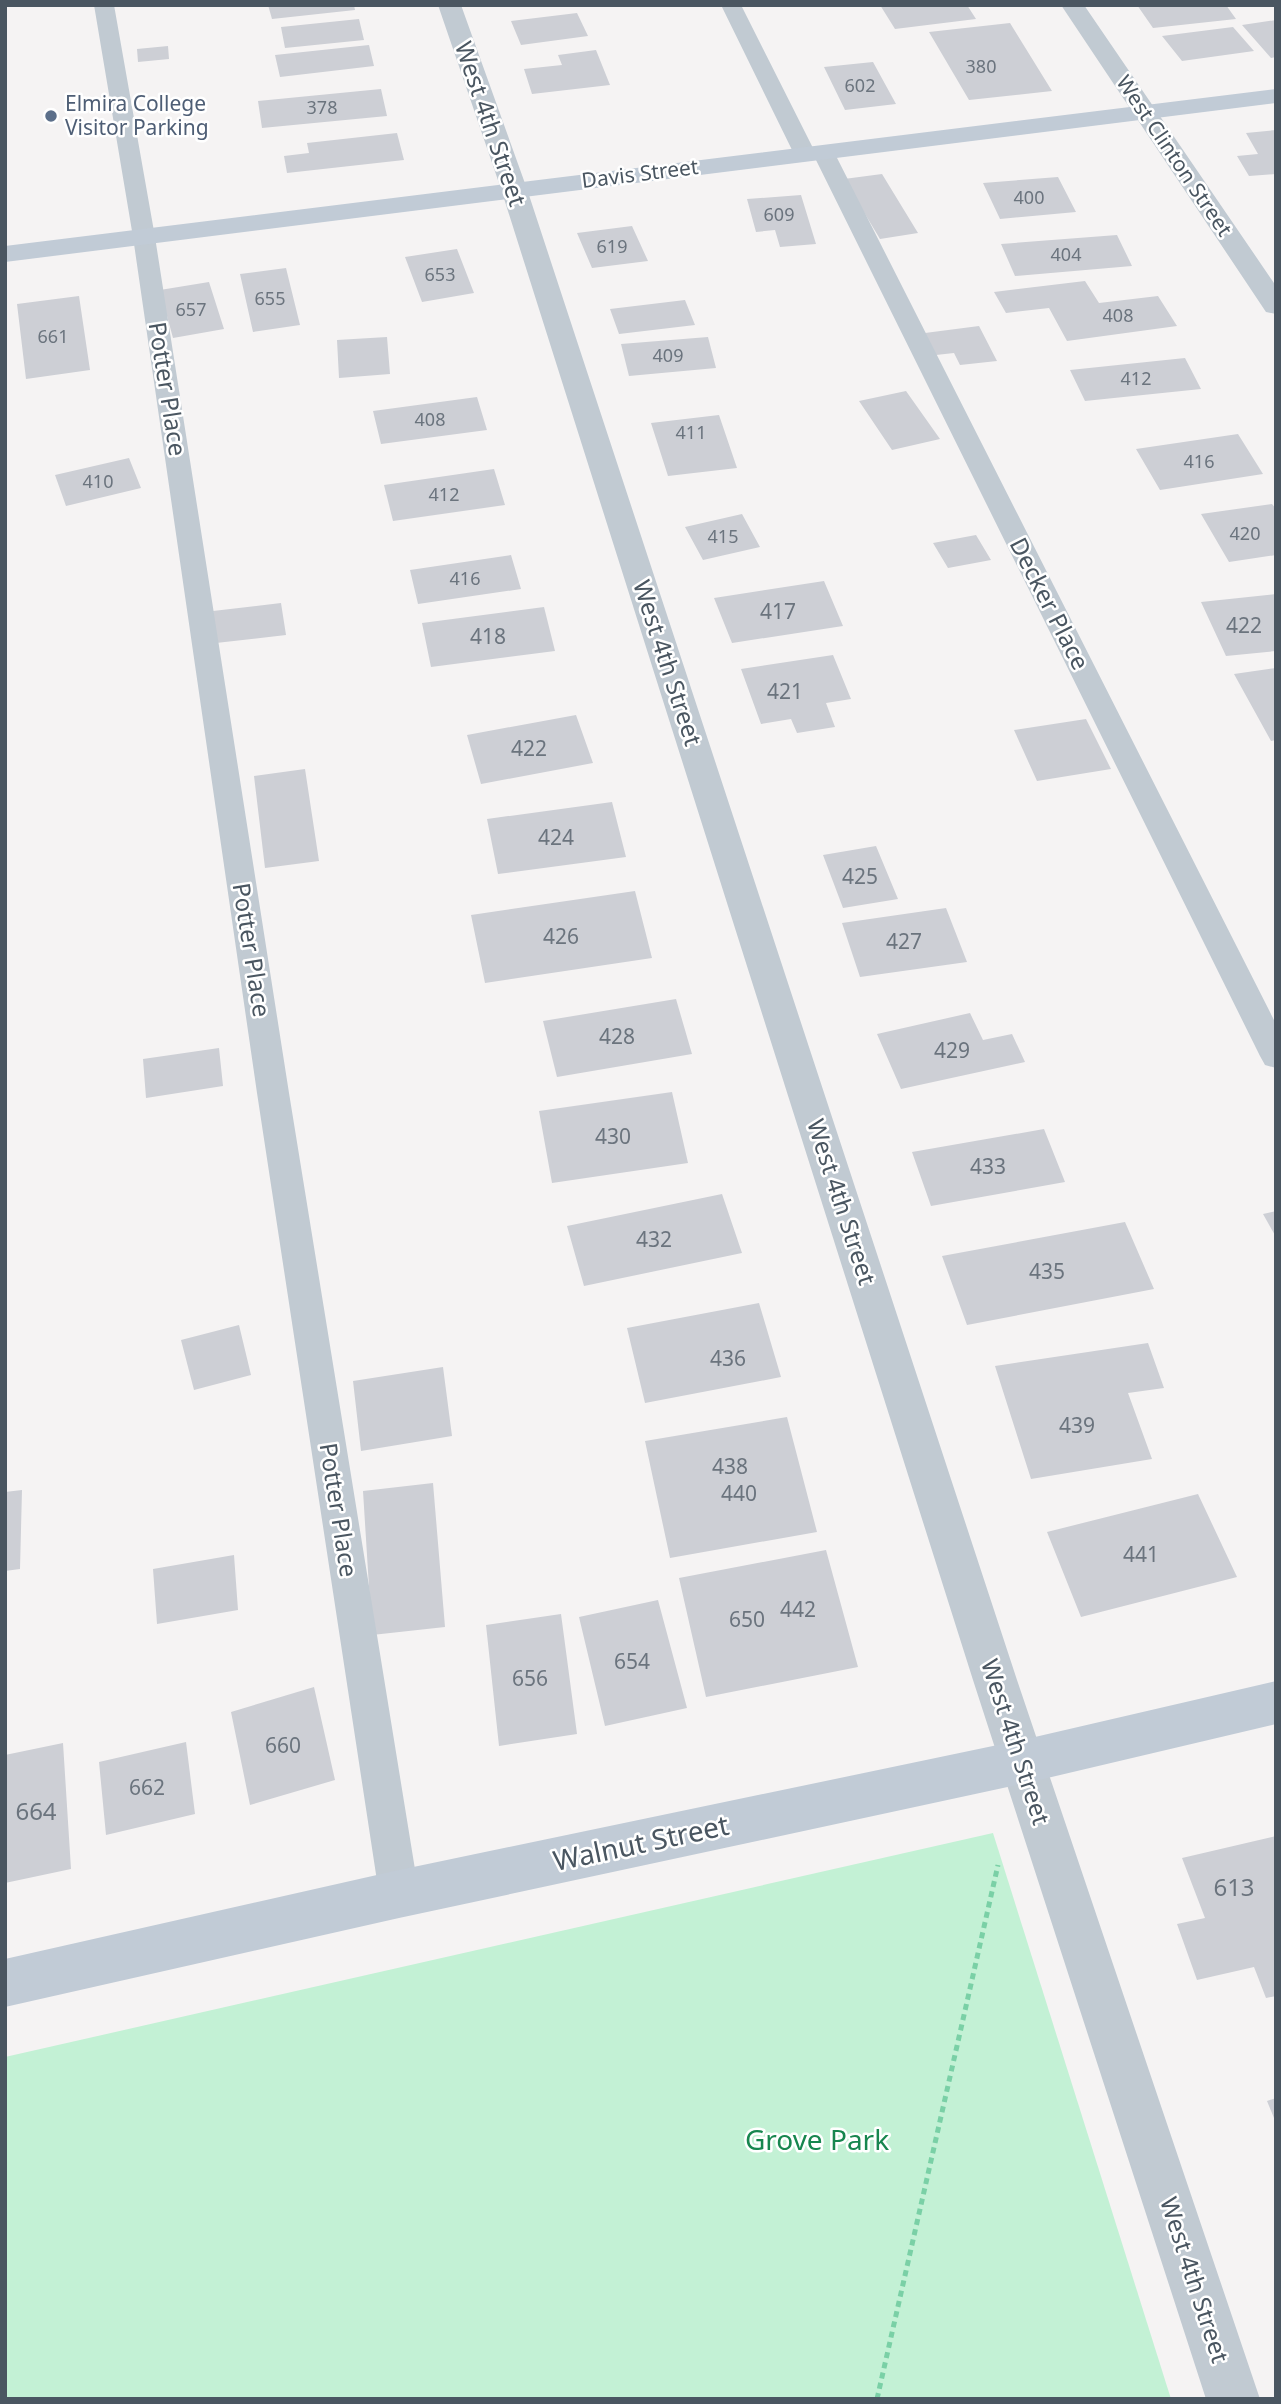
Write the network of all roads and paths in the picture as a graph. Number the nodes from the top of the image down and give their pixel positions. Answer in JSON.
{"nodes":[{"id":1,"x":104,"y":5,"type":"edge"},
{"id":2,"x":449,"y":5,"type":"edge"},
{"id":3,"x":731,"y":5,"type":"edge"},
{"id":4,"x":1072,"y":5,"type":"edge"},
{"id":5,"x":1276,"y":96,"type":"edge"},
{"id":6,"x":1145,"y":113,"type":"junction"},
{"id":7,"x":814,"y":153,"type":"junction"},
{"id":8,"x":514,"y":188,"type":"junction"},
{"id":9,"x":144,"y":237,"type":"junction"},
{"id":10,"x":5,"y":254,"type":"edge"},
{"id":11,"x":1276,"y":306,"type":"edge"},
{"id":12,"x":1276,"y":1056,"type":"edge"},
{"id":13,"x":1276,"y":1702,"type":"edge"},
{"id":14,"x":1022,"y":1762,"type":"junction"},
{"id":15,"x":998,"y":1865,"type":"dead end"},
{"id":16,"x":398,"y":1894,"type":"junction"},
{"id":17,"x":5,"y":1983,"type":"edge"},
{"id":18,"x":877,"y":2399,"type":"edge"},
{"id":19,"x":1233,"y":2399,"type":"edge"}],
"edges":[{"from":1,"to":9,"type":"lane","name":"Potter Place"},
{"from":2,"to":8,"type":"street","name":"West 4th Street"},
{"from":3,"to":7,"type":"lane","name":"Decker Place"},
{"from":4,"to":6,"type":"street","name":"West Clinton Street"},
{"from":5,"to":6,"type":"street","name":"Davis Street"},
{"from":6,"to":7,"type":"street","name":"Davis Street"},
{"from":6,"to":11,"type":"street","name":"West Clinton Street"},
{"from":7,"to":8,"type":"street","name":"Davis Street"},
{"from":7,"to":12,"type":"lane","name":"Decker Place"},
{"from":8,"to":9,"type":"street","name":"Davis Street"},
{"from":8,"to":14,"type":"street","name":"West 4th Street"},
{"from":9,"to":10,"type":"street","name":"Davis Street"},
{"from":9,"to":16,"type":"lane","name":"Potter Place"},
{"from":13,"to":14,"type":"street","name":"Walnut Street"},
{"from":14,"to":16,"type":"street","name":"Walnut Street"},
{"from":14,"to":19,"type":"street","name":"West 4th Street"},
{"from":15,"to":18,"type":"path"},
{"from":16,"to":17,"type":"street","name":"Walnut Street"}]}
